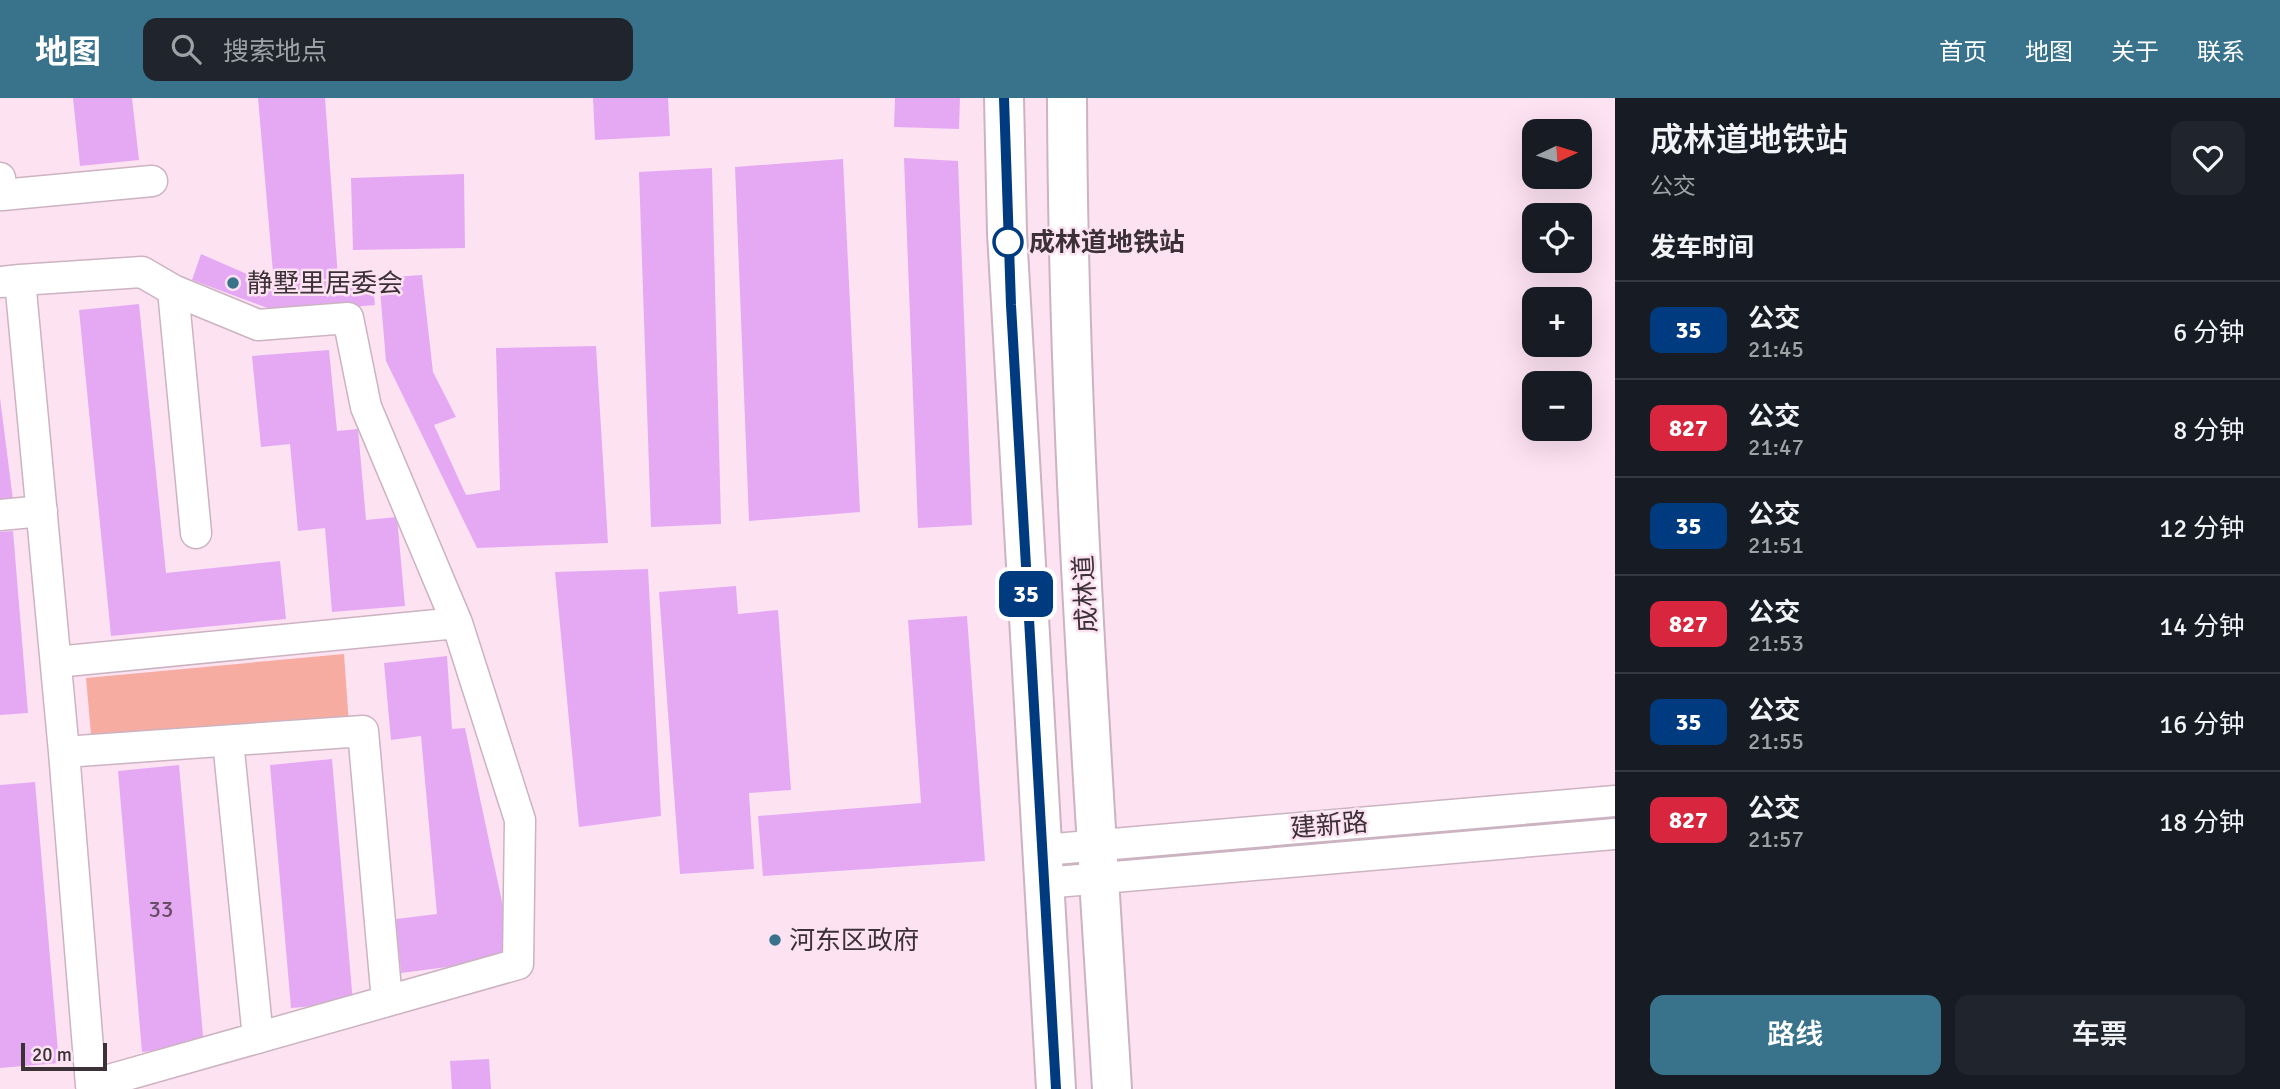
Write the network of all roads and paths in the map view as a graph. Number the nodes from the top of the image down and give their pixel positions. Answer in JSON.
{"nodes":[{"id":1,"x":1004,"y":98,"type":"edge"},
{"id":2,"x":1067,"y":98,"type":"edge"},
{"id":3,"x":0,"y":178,"type":"edge"},
{"id":4,"x":152,"y":181,"type":"dead end"},
{"id":5,"x":10,"y":281,"type":"edge"},
{"id":6,"x":173,"y":290,"type":"junction"},
{"id":7,"x":42,"y":511,"type":"junction"},
{"id":8,"x":0,"y":515,"type":"edge"},
{"id":9,"x":196,"y":533,"type":"dead end"},
{"id":10,"x":457,"y":622,"type":"junction"},
{"id":11,"x":56,"y":662,"type":"junction"},
{"id":12,"x":229,"y":741,"type":"junction"},
{"id":13,"x":64,"y":752,"type":"junction"},
{"id":14,"x":1615,"y":801,"type":"edge"},
{"id":15,"x":1615,"y":834,"type":"edge"},
{"id":16,"x":1098,"y":861,"type":"junction"},
{"id":17,"x":1044,"y":867,"type":"junction"},
{"id":18,"x":387,"y":1001,"type":"junction"},
{"id":19,"x":258,"y":1038,"type":"junction"},
{"id":20,"x":1056,"y":1089,"type":"edge"},
{"id":21,"x":1112,"y":1089,"type":"edge"}],
"edges":[{"from":1,"to":17,"type":"main road"},
{"from":2,"to":16,"type":"main road","name":"成林道"},
{"from":3,"to":4,"type":"street"},
{"from":5,"to":6,"type":"street"},
{"from":5,"to":7,"type":"street"},
{"from":6,"to":9,"type":"street"},
{"from":6,"to":10,"type":"street"},
{"from":7,"to":8,"type":"street"},
{"from":7,"to":11,"type":"street"},
{"from":10,"to":11,"type":"street"},
{"from":10,"to":18,"type":"street"},
{"from":11,"to":13,"type":"street"},
{"from":12,"to":13,"type":"street"},
{"from":12,"to":18,"type":"street"},
{"from":12,"to":19,"type":"street"},
{"from":13,"to":19,"type":"street"},
{"from":14,"to":16,"type":"street","name":"建新路"},
{"from":15,"to":16,"type":"street","name":"建新路"},
{"from":16,"to":17,"type":"street","name":"建新路"},
{"from":16,"to":21,"type":"main road","name":"成林道"},
{"from":17,"to":20,"type":"main road"},
{"from":18,"to":19,"type":"street"}]}
